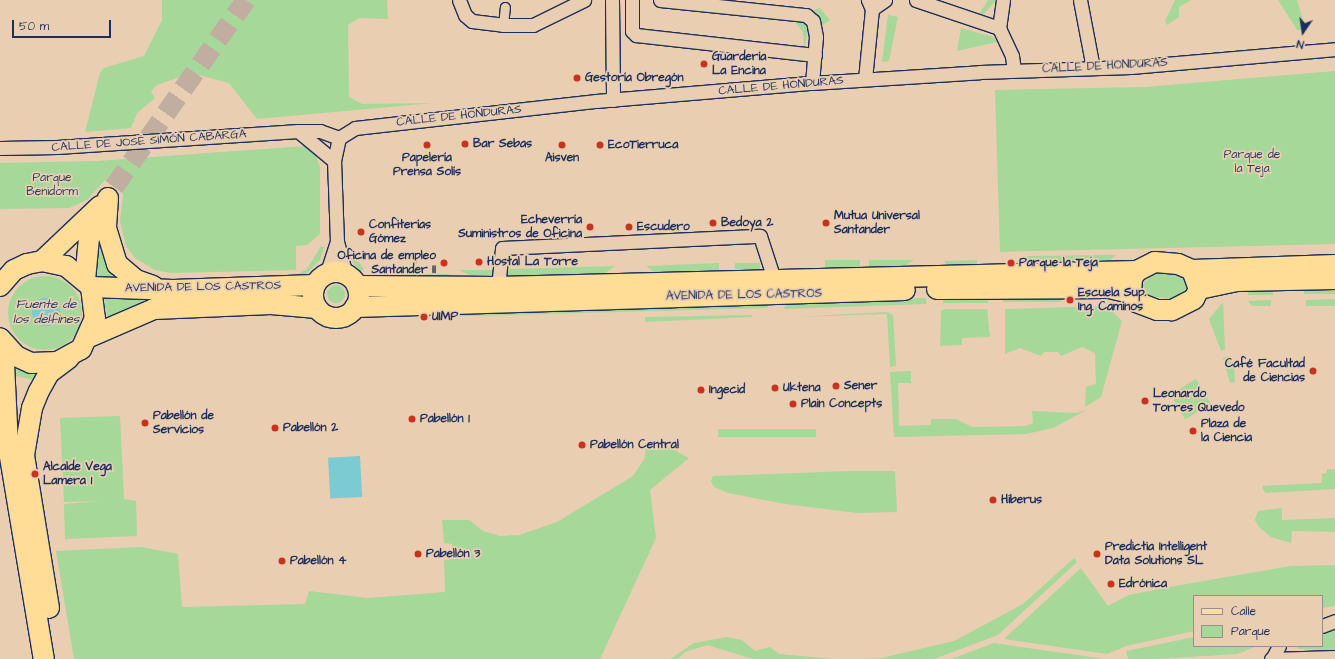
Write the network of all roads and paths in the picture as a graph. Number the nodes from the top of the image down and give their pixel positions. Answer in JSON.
{"nodes":[{"id":1,"x":459,"y":0,"type":"edge"},
{"id":2,"x":584,"y":0,"type":"edge"},
{"id":3,"x":612,"y":0,"type":"edge"},
{"id":4,"x":632,"y":0,"type":"edge"},
{"id":5,"x":660,"y":0,"type":"edge"},
{"id":6,"x":885,"y":0,"type":"edge"},
{"id":7,"x":916,"y":0,"type":"edge"},
{"id":8,"x":1003,"y":0,"type":"edge"},
{"id":9,"x":1080,"y":0,"type":"edge"},
{"id":10,"x":870,"y":5,"type":"edge"},
{"id":11,"x":505,"y":7,"type":"dead end"},
{"id":12,"x":503,"y":25,"type":"junction"},
{"id":13,"x":999,"y":28,"type":"junction"},
{"id":14,"x":1334,"y":49,"type":"edge"},
{"id":15,"x":814,"y":55,"type":"junction"},
{"id":16,"x":1093,"y":68,"type":"junction"},
{"id":17,"x":1014,"y":70,"type":"junction"},
{"id":18,"x":865,"y":79,"type":"junction"},
{"id":19,"x":812,"y":83,"type":"junction"},
{"id":20,"x":613,"y":100,"type":"junction"},
{"id":21,"x":298,"y":131,"type":"junction"},
{"id":22,"x":339,"y":138,"type":"junction"},
{"id":23,"x":0,"y":148,"type":"edge"},
{"id":24,"x":334,"y":161,"type":"junction"},
{"id":25,"x":111,"y":193,"type":"junction"},
{"id":26,"x":337,"y":242,"type":"junction"},
{"id":27,"x":42,"y":261,"type":"junction"},
{"id":28,"x":1335,"y":265,"type":"edge"},
{"id":29,"x":1192,"y":270,"type":"junction"},
{"id":30,"x":1137,"y":271,"type":"junction"},
{"id":31,"x":774,"y":279,"type":"junction"},
{"id":32,"x":1335,"y":279,"type":"edge"},
{"id":33,"x":320,"y":280,"type":"junction"},
{"id":34,"x":352,"y":281,"type":"junction"},
{"id":35,"x":88,"y":283,"type":"junction"},
{"id":36,"x":0,"y":286,"type":"edge"},
{"id":37,"x":498,"y":287,"type":"junction"},
{"id":38,"x":164,"y":289,"type":"junction"},
{"id":39,"x":1199,"y":289,"type":"junction"},
{"id":40,"x":1132,"y":292,"type":"junction"},
{"id":41,"x":355,"y":307,"type":"junction"},
{"id":42,"x":317,"y":308,"type":"junction"},
{"id":43,"x":89,"y":337,"type":"junction"},
{"id":44,"x":2,"y":340,"type":"edge"},
{"id":45,"x":69,"y":358,"type":"junction"},
{"id":46,"x":1335,"y":621,"type":"edge"},
{"id":47,"x":1323,"y":626,"type":"edge"},
{"id":48,"x":1278,"y":647,"type":"edge"},
{"id":49,"x":1335,"y":656,"type":"edge"},
{"id":50,"x":44,"y":659,"type":"edge"},
{"id":51,"x":58,"y":659,"type":"edge"},
{"id":52,"x":1271,"y":659,"type":"edge"}],
"edges":[{"from":1,"to":12,"type":"street"},
{"from":2,"to":12,"type":"street"},
{"from":3,"to":20,"type":"street"},
{"from":4,"to":15,"type":"street"},
{"from":5,"to":15,"type":"street"},
{"from":6,"to":10,"type":"street"},
{"from":7,"to":13,"type":"street"},
{"from":8,"to":13,"type":"street"},
{"from":9,"to":16,"type":"street"},
{"from":10,"to":18,"type":"street"},
{"from":11,"to":12,"type":"street"},
{"from":13,"to":17,"type":"street"},
{"from":14,"to":16,"type":"street","name":"CALLE DE HONDURAS"},
{"from":15,"to":19,"type":"street"},
{"from":16,"to":17,"type":"street","name":"CALLE DE HONDURAS"},
{"from":17,"to":18,"type":"street","name":"CALLE DE HONDURAS"},
{"from":18,"to":19,"type":"street","name":"CALLE DE HONDURAS"},
{"from":19,"to":20,"type":"street","name":"CALLE DE HONDURAS"},
{"from":20,"to":22,"type":"street","name":"CALLE DE HONDURAS"},
{"from":21,"to":22,"type":"street","name":"CALLE DE JOSÉ SIMÓN CABARGA"},
{"from":21,"to":23,"type":"street","name":"CALLE DE JOSÉ SIMÓN CABARGA"},
{"from":21,"to":24,"type":"street"},
{"from":22,"to":24,"type":"street"},
{"from":24,"to":26,"type":"street"},
{"from":25,"to":27,"type":"main road"},
{"from":25,"to":35,"type":"main road"},
{"from":25,"to":38,"type":"main road"},
{"from":26,"to":33,"type":"street"},
{"from":26,"to":34,"type":"street"},
{"from":27,"to":35,"type":"main road"},
{"from":27,"to":36,"type":"main road"},
{"from":28,"to":29,"type":"main road"},
{"from":29,"to":30,"type":"main road"},
{"from":29,"to":39,"type":"main road"},
{"from":30,"to":31,"type":"main road","name":"AVENIDA DE LOS CASTROS"},
{"from":30,"to":40,"type":"main road"},
{"from":31,"to":37,"type":"main road","name":"AVENIDA DE LOS CASTROS"},
{"from":31,"to":37,"type":"street","name":"AVENIDA DE LOS CASTROS"},
{"from":32,"to":39,"type":"main road"},
{"from":33,"to":34,"type":"main road"},
{"from":33,"to":38,"type":"main road","name":"AVENIDA DE LOS CASTROS"},
{"from":33,"to":42,"type":"main road"},
{"from":34,"to":37,"type":"main road","name":"AVENIDA DE LOS CASTROS"},
{"from":34,"to":41,"type":"main road"},
{"from":35,"to":38,"type":"main road","name":"AVENIDA DE LOS CASTROS"},
{"from":35,"to":43,"type":"main road"},
{"from":39,"to":40,"type":"main road"},
{"from":40,"to":41,"type":"main road","name":"AVENIDA DE LOS CASTROS"},
{"from":41,"to":42,"type":"main road"},
{"from":42,"to":43,"type":"main road","name":"AVENIDA DE LOS CASTROS"},
{"from":43,"to":45,"type":"main road"},
{"from":44,"to":45,"type":"main road"},
{"from":44,"to":50,"type":"main road"},
{"from":45,"to":51,"type":"main road"},
{"from":46,"to":47,"type":"street"},
{"from":48,"to":52,"type":"street"},
{"from":49,"to":52,"type":"street"}]}
